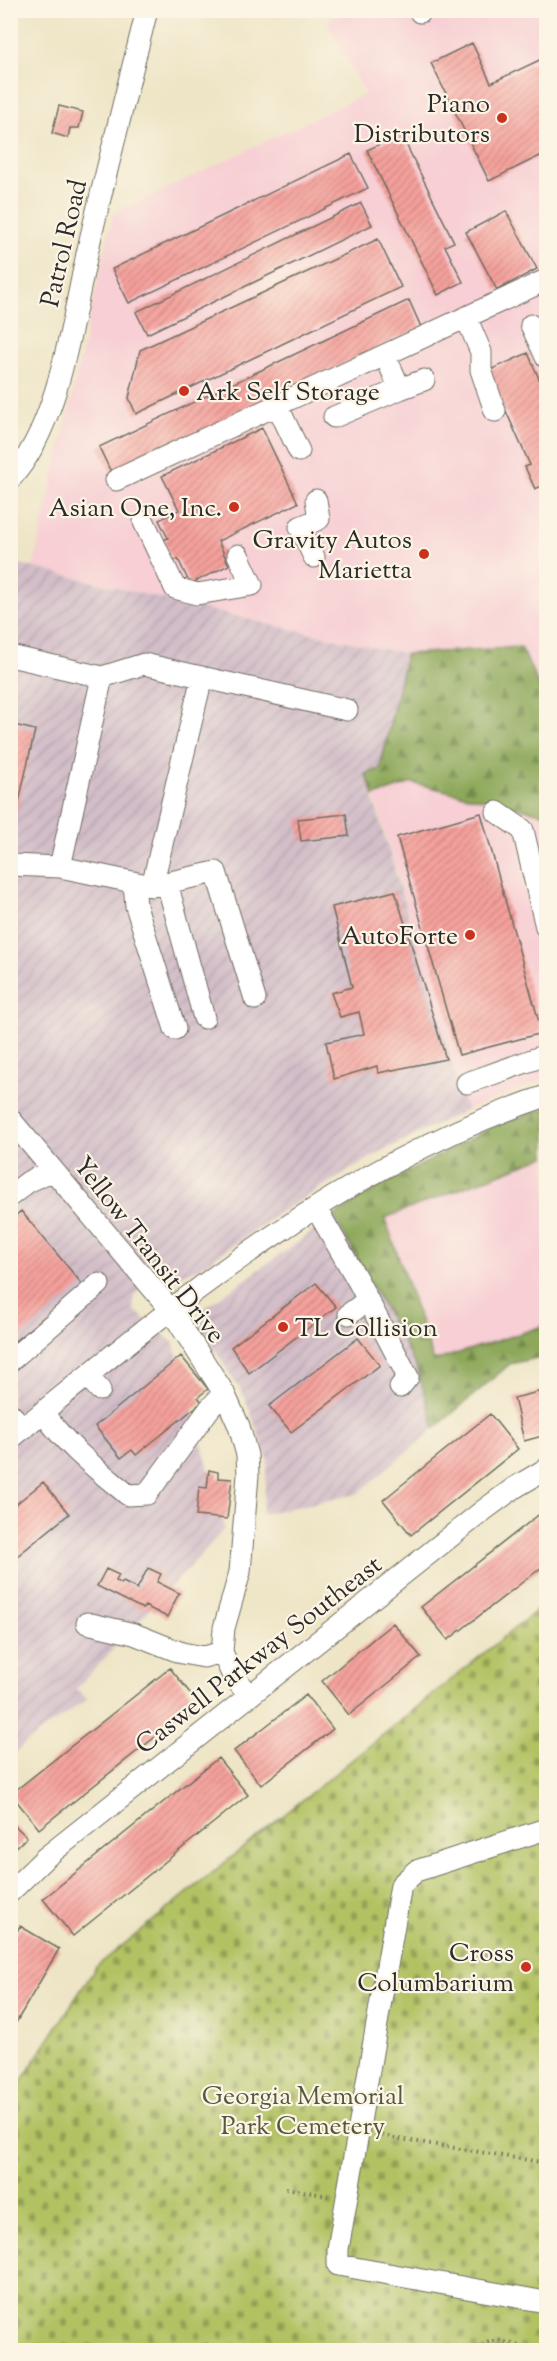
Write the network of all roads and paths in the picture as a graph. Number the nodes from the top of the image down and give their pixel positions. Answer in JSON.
{"nodes":[{"id":1,"x":147,"y":10,"type":"edge"},
{"id":2,"x":546,"y":279,"type":"edge"},
{"id":3,"x":466,"y":317,"type":"junction"},
{"id":4,"x":531,"y":326,"type":"dead end"},
{"id":5,"x":385,"y":355,"type":"junction"},
{"id":6,"x":546,"y":357,"type":"edge"},
{"id":7,"x":423,"y":380,"type":"dead end"},
{"id":8,"x":400,"y":389,"type":"junction"},
{"id":9,"x":277,"y":405,"type":"junction"},
{"id":10,"x":495,"y":411,"type":"dead end"},
{"id":11,"x":334,"y":417,"type":"dead end"},
{"id":12,"x":299,"y":451,"type":"dead end"},
{"id":13,"x":10,"y":479,"type":"edge"},
{"id":14,"x":116,"y":480,"type":"dead end"},
{"id":15,"x":316,"y":500,"type":"dead end"},
{"id":16,"x":144,"y":522,"type":"dead end"},
{"id":17,"x":238,"y":555,"type":"dead end"},
{"id":18,"x":314,"y":557,"type":"dead end"},
{"id":19,"x":10,"y":656,"type":"edge"},
{"id":20,"x":102,"y":677,"type":"junction"},
{"id":21,"x":202,"y":677,"type":"junction"},
{"id":22,"x":347,"y":710,"type":"dead end"},
{"id":23,"x":497,"y":812,"type":"dead end"},
{"id":24,"x":10,"y":865,"type":"edge"},
{"id":25,"x":60,"y":867,"type":"junction"},
{"id":26,"x":151,"y":884,"type":"junction"},
{"id":27,"x":546,"y":927,"type":"edge"},
{"id":28,"x":255,"y":999,"type":"dead end"},
{"id":29,"x":204,"y":1018,"type":"dead end"},
{"id":30,"x":175,"y":1029,"type":"dead end"},
{"id":31,"x":546,"y":1055,"type":"edge"},
{"id":32,"x":467,"y":1083,"type":"dead end"},
{"id":33,"x":546,"y":1096,"type":"edge"},
{"id":34,"x":10,"y":1119,"type":"edge"},
{"id":35,"x":53,"y":1170,"type":"junction"},
{"id":36,"x":10,"y":1196,"type":"edge"},
{"id":37,"x":316,"y":1208,"type":"junction"},
{"id":38,"x":99,"y":1284,"type":"dead end"},
{"id":39,"x":368,"y":1300,"type":"junction"},
{"id":40,"x":170,"y":1309,"type":"junction"},
{"id":41,"x":349,"y":1314,"type":"dead end"},
{"id":42,"x":10,"y":1361,"type":"edge"},
{"id":43,"x":400,"y":1387,"type":"dead end"},
{"id":44,"x":224,"y":1393,"type":"junction"},
{"id":45,"x":43,"y":1412,"type":"junction"},
{"id":46,"x":15,"y":1427,"type":"edge"},
{"id":47,"x":546,"y":1469,"type":"edge"},
{"id":48,"x":87,"y":1623,"type":"dead end"},
{"id":49,"x":222,"y":1652,"type":"junction"},
{"id":50,"x":249,"y":1696,"type":"junction"},
{"id":51,"x":546,"y":1829,"type":"edge"},
{"id":52,"x":10,"y":1892,"type":"edge"},
{"id":53,"x":358,"y":2132,"type":"junction"},
{"id":54,"x":546,"y":2163,"type":"edge"},
{"id":55,"x":286,"y":2188,"type":"dead end"},
{"id":56,"x":346,"y":2200,"type":"junction"},
{"id":57,"x":546,"y":2302,"type":"edge"},
{"id":58,"x":478,"y":2350,"type":"edge"},
{"id":59,"x":533,"y":2350,"type":"edge"}],
"edges":[{"from":1,"to":13,"type":"street","name":"Patrol Road"},
{"from":2,"to":3,"type":"street"},
{"from":3,"to":5,"type":"street"},
{"from":3,"to":10,"type":"street"},
{"from":4,"to":6,"type":"street"},
{"from":5,"to":8,"type":"street"},
{"from":5,"to":9,"type":"street"},
{"from":7,"to":8,"type":"street"},
{"from":8,"to":11,"type":"street"},
{"from":9,"to":12,"type":"street"},
{"from":9,"to":14,"type":"street"},
{"from":15,"to":18,"type":"street"},
{"from":16,"to":17,"type":"street"},
{"from":19,"to":20,"type":"street"},
{"from":20,"to":21,"type":"street"},
{"from":20,"to":25,"type":"street"},
{"from":21,"to":22,"type":"street"},
{"from":21,"to":26,"type":"street"},
{"from":23,"to":27,"type":"street"},
{"from":24,"to":25,"type":"street"},
{"from":25,"to":26,"type":"street"},
{"from":26,"to":28,"type":"street"},
{"from":26,"to":29,"type":"street"},
{"from":26,"to":30,"type":"street"},
{"from":31,"to":32,"type":"street"},
{"from":33,"to":37,"type":"street"},
{"from":34,"to":35,"type":"street","name":"Yellow Transit Drive"},
{"from":35,"to":36,"type":"street"},
{"from":35,"to":40,"type":"street","name":"Yellow Transit Drive"},
{"from":37,"to":39,"type":"street"},
{"from":37,"to":40,"type":"street"},
{"from":38,"to":42,"type":"street"},
{"from":39,"to":41,"type":"street"},
{"from":39,"to":43,"type":"street"},
{"from":40,"to":44,"type":"street","name":"Yellow Transit Drive"},
{"from":40,"to":45,"type":"street"},
{"from":44,"to":45,"type":"street"},
{"from":44,"to":49,"type":"street","name":"Yellow Transit Drive"},
{"from":45,"to":46,"type":"street"},
{"from":47,"to":50,"type":"street","name":"Caswell Parkway Southeast"},
{"from":48,"to":49,"type":"street"},
{"from":49,"to":50,"type":"street"},
{"from":50,"to":52,"type":"street","name":"Caswell Parkway Southeast"},
{"from":51,"to":53,"type":"street"},
{"from":53,"to":54,"type":"path"},
{"from":53,"to":56,"type":"street"},
{"from":55,"to":56,"type":"path"},
{"from":56,"to":57,"type":"street"},
{"from":58,"to":59,"type":"path"}]}
